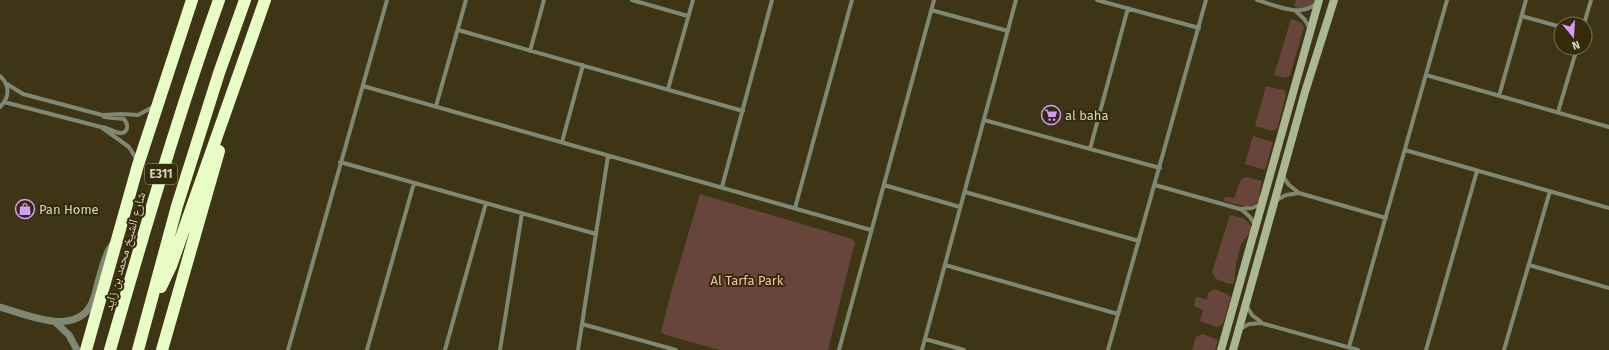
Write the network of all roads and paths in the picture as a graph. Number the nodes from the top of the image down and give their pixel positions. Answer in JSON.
{"nodes":[{"id":1,"x":192,"y":0,"type":"edge"},
{"id":2,"x":218,"y":0,"type":"edge"},
{"id":3,"x":245,"y":0,"type":"edge"},
{"id":4,"x":265,"y":0,"type":"edge"},
{"id":5,"x":387,"y":0,"type":"edge"},
{"id":6,"x":466,"y":0,"type":"edge"},
{"id":7,"x":544,"y":0,"type":"edge"},
{"id":8,"x":632,"y":0,"type":"edge"},
{"id":9,"x":693,"y":0,"type":"edge"},
{"id":10,"x":772,"y":0,"type":"edge"},
{"id":11,"x":852,"y":0,"type":"edge"},
{"id":12,"x":934,"y":0,"type":"edge"},
{"id":13,"x":1016,"y":0,"type":"edge"},
{"id":14,"x":1097,"y":0,"type":"edge"},
{"id":15,"x":1206,"y":0,"type":"edge"},
{"id":16,"x":1257,"y":0,"type":"edge"},
{"id":17,"x":1334,"y":0,"type":"edge"},
{"id":18,"x":1447,"y":0,"type":"edge"},
{"id":19,"x":1526,"y":0,"type":"edge"},
{"id":20,"x":1591,"y":0,"type":"edge"},
{"id":21,"x":1318,"y":1,"type":"edge"},
{"id":22,"x":1128,"y":8,"type":"junction"},
{"id":23,"x":931,"y":10,"type":"junction"},
{"id":24,"x":1295,"y":11,"type":"junction"},
{"id":25,"x":688,"y":16,"type":"junction"},
{"id":26,"x":1522,"y":16,"type":"junction"},
{"id":27,"x":1586,"y":16,"type":"edge"},
{"id":28,"x":1553,"y":25,"type":"edge"},
{"id":29,"x":1199,"y":28,"type":"junction"},
{"id":30,"x":458,"y":30,"type":"junction"},
{"id":31,"x":1008,"y":31,"type":"junction"},
{"id":32,"x":1310,"y":31,"type":"junction"},
{"id":33,"x":530,"y":50,"type":"junction"},
{"id":34,"x":1575,"y":56,"type":"edge"},
{"id":35,"x":583,"y":65,"type":"junction"},
{"id":36,"x":1426,"y":75,"type":"junction"},
{"id":37,"x":0,"y":76,"type":"edge"},
{"id":38,"x":237,"y":80,"type":"junction"},
{"id":39,"x":7,"y":84,"type":"junction"},
{"id":40,"x":363,"y":86,"type":"junction"},
{"id":41,"x":668,"y":89,"type":"junction"},
{"id":42,"x":161,"y":95,"type":"junction"},
{"id":43,"x":1499,"y":96,"type":"junction"},
{"id":44,"x":4,"y":102,"type":"junction"},
{"id":45,"x":0,"y":106,"type":"edge"},
{"id":46,"x":436,"y":106,"type":"junction"},
{"id":47,"x":743,"y":111,"type":"junction"},
{"id":48,"x":1558,"y":112,"type":"junction"},
{"id":49,"x":102,"y":115,"type":"junction"},
{"id":50,"x":984,"y":120,"type":"junction"},
{"id":51,"x":1286,"y":120,"type":"junction"},
{"id":52,"x":1609,"y":127,"type":"edge"},
{"id":53,"x":101,"y":128,"type":"junction"},
{"id":54,"x":562,"y":142,"type":"junction"},
{"id":55,"x":1090,"y":149,"type":"junction"},
{"id":56,"x":1405,"y":150,"type":"junction"},
{"id":57,"x":608,"y":156,"type":"junction"},
{"id":58,"x":340,"y":162,"type":"junction"},
{"id":59,"x":138,"y":165,"type":"junction"},
{"id":60,"x":1284,"y":166,"type":"junction"},
{"id":61,"x":1160,"y":168,"type":"junction"},
{"id":62,"x":1477,"y":171,"type":"junction"},
{"id":63,"x":1282,"y":174,"type":"junction"},
{"id":64,"x":414,"y":183,"type":"junction"},
{"id":65,"x":884,"y":185,"type":"junction"},
{"id":66,"x":1155,"y":185,"type":"junction"},
{"id":67,"x":722,"y":187,"type":"junction"},
{"id":68,"x":1550,"y":191,"type":"junction"},
{"id":69,"x":965,"y":192,"type":"junction"},
{"id":70,"x":1299,"y":193,"type":"junction"},
{"id":71,"x":1275,"y":201,"type":"junction"},
{"id":72,"x":1263,"y":202,"type":"junction"},
{"id":73,"x":486,"y":203,"type":"junction"},
{"id":74,"x":960,"y":206,"type":"junction"},
{"id":75,"x":795,"y":208,"type":"junction"},
{"id":76,"x":1609,"y":208,"type":"edge"},
{"id":77,"x":1240,"y":209,"type":"junction"},
{"id":78,"x":522,"y":213,"type":"junction"},
{"id":79,"x":1386,"y":218,"type":"junction"},
{"id":80,"x":1256,"y":228,"type":"junction"},
{"id":81,"x":872,"y":230,"type":"junction"},
{"id":82,"x":596,"y":234,"type":"junction"},
{"id":83,"x":1139,"y":240,"type":"junction"},
{"id":84,"x":115,"y":242,"type":"junction"},
{"id":85,"x":945,"y":265,"type":"junction"},
{"id":86,"x":1529,"y":265,"type":"junction"},
{"id":87,"x":1609,"y":288,"type":"edge"},
{"id":88,"x":1246,"y":304,"type":"junction"},
{"id":89,"x":0,"y":307,"type":"edge"},
{"id":90,"x":149,"y":309,"type":"junction"},
{"id":91,"x":1118,"y":314,"type":"junction"},
{"id":92,"x":53,"y":321,"type":"junction"},
{"id":93,"x":1261,"y":323,"type":"junction"},
{"id":94,"x":582,"y":324,"type":"junction"},
{"id":95,"x":1238,"y":330,"type":"junction"},
{"id":96,"x":925,"y":339,"type":"junction"},
{"id":97,"x":1349,"y":347,"type":"junction"},
{"id":98,"x":77,"y":350,"type":"edge"},
{"id":99,"x":86,"y":350,"type":"edge"},
{"id":100,"x":110,"y":350,"type":"edge"},
{"id":101,"x":138,"y":350,"type":"edge"},
{"id":102,"x":162,"y":350,"type":"edge"},
{"id":103,"x":288,"y":350,"type":"edge"},
{"id":104,"x":367,"y":350,"type":"edge"},
{"id":105,"x":445,"y":350,"type":"edge"},
{"id":106,"x":500,"y":350,"type":"edge"},
{"id":107,"x":578,"y":350,"type":"edge"},
{"id":108,"x":676,"y":350,"type":"edge"},
{"id":109,"x":839,"y":350,"type":"edge"},
{"id":110,"x":922,"y":350,"type":"edge"},
{"id":111,"x":964,"y":350,"type":"edge"},
{"id":112,"x":1108,"y":350,"type":"edge"},
{"id":113,"x":1221,"y":350,"type":"edge"},
{"id":114,"x":1233,"y":350,"type":"edge"},
{"id":115,"x":1358,"y":350,"type":"edge"},
{"id":116,"x":1426,"y":350,"type":"edge"},
{"id":117,"x":1504,"y":350,"type":"edge"}],
"edges":[{"from":1,"to":42,"type":"highway"},
{"from":2,"to":100,"type":"highway","name":"شارع الشيخ محمد بن زايد","number":"E311"},
{"from":3,"to":90,"type":"highway","number":"E311"},
{"from":4,"to":38,"type":"highway"},
{"from":5,"to":40,"type":"street"},
{"from":6,"to":30,"type":"street"},
{"from":7,"to":33,"type":"street"},
{"from":8,"to":25,"type":"street"},
{"from":9,"to":25,"type":"street"},
{"from":10,"to":47,"type":"street"},
{"from":11,"to":75,"type":"street"},
{"from":12,"to":23,"type":"street"},
{"from":13,"to":31,"type":"street"},
{"from":14,"to":22,"type":"street"},
{"from":15,"to":29,"type":"street"},
{"from":16,"to":24,"type":"street"},
{"from":17,"to":60,"type":"main road"},
{"from":18,"to":36,"type":"street"},
{"from":19,"to":26,"type":"street"},
{"from":20,"to":27,"type":"street"},
{"from":21,"to":24,"type":"street"},
{"from":21,"to":32,"type":"main road"},
{"from":22,"to":29,"type":"street"},
{"from":22,"to":55,"type":"street"},
{"from":23,"to":31,"type":"street"},
{"from":23,"to":65,"type":"street"},
{"from":24,"to":32,"type":"street"},
{"from":25,"to":41,"type":"street"},
{"from":26,"to":28,"type":"street"},
{"from":26,"to":43,"type":"street"},
{"from":29,"to":61,"type":"street"},
{"from":30,"to":33,"type":"street"},
{"from":30,"to":46,"type":"street"},
{"from":31,"to":50,"type":"street"},
{"from":32,"to":51,"type":"main road"},
{"from":33,"to":35,"type":"street"},
{"from":34,"to":48,"type":"street"},
{"from":35,"to":41,"type":"street"},
{"from":35,"to":54,"type":"street"},
{"from":36,"to":43,"type":"street"},
{"from":36,"to":56,"type":"street"},
{"from":37,"to":39,"type":"street"},
{"from":38,"to":90,"type":"highway"},
{"from":38,"to":102,"type":"highway"},
{"from":39,"to":44,"type":"street"},
{"from":39,"to":49,"type":"street"},
{"from":40,"to":46,"type":"street"},
{"from":40,"to":58,"type":"street"},
{"from":41,"to":47,"type":"street"},
{"from":42,"to":49,"type":"street"},
{"from":42,"to":59,"type":"highway"},
{"from":43,"to":48,"type":"street"},
{"from":44,"to":45,"type":"street"},
{"from":44,"to":53,"type":"street"},
{"from":46,"to":54,"type":"street"},
{"from":47,"to":67,"type":"street"},
{"from":48,"to":52,"type":"street"},
{"from":49,"to":53,"type":"street"},
{"from":50,"to":55,"type":"street"},
{"from":50,"to":69,"type":"street"},
{"from":51,"to":60,"type":"main road"},
{"from":51,"to":72,"type":"main road"},
{"from":53,"to":59,"type":"street"},
{"from":54,"to":57,"type":"street"},
{"from":55,"to":61,"type":"street"},
{"from":56,"to":62,"type":"street"},
{"from":56,"to":79,"type":"street"},
{"from":57,"to":67,"type":"street"},
{"from":57,"to":82,"type":"street"},
{"from":58,"to":64,"type":"street"},
{"from":58,"to":103,"type":"street"},
{"from":59,"to":84,"type":"highway"},
{"from":60,"to":63,"type":"main road"},
{"from":61,"to":66,"type":"street"},
{"from":62,"to":68,"type":"street"},
{"from":62,"to":116,"type":"street"},
{"from":63,"to":70,"type":"street"},
{"from":63,"to":71,"type":"main road"},
{"from":64,"to":73,"type":"street"},
{"from":64,"to":104,"type":"street"},
{"from":65,"to":74,"type":"street"},
{"from":65,"to":81,"type":"street"},
{"from":66,"to":77,"type":"street"},
{"from":66,"to":83,"type":"street"},
{"from":67,"to":75,"type":"street"},
{"from":68,"to":76,"type":"street"},
{"from":68,"to":86,"type":"street"},
{"from":69,"to":74,"type":"street"},
{"from":69,"to":83,"type":"street"},
{"from":70,"to":71,"type":"street"},
{"from":70,"to":79,"type":"street"},
{"from":71,"to":88,"type":"main road"},
{"from":72,"to":77,"type":"street"},
{"from":72,"to":80,"type":"main road"},
{"from":73,"to":78,"type":"street"},
{"from":73,"to":105,"type":"street"},
{"from":74,"to":85,"type":"street"},
{"from":75,"to":81,"type":"street"},
{"from":77,"to":80,"type":"street"},
{"from":78,"to":82,"type":"street"},
{"from":78,"to":106,"type":"street"},
{"from":79,"to":97,"type":"street"},
{"from":80,"to":113,"type":"main road"},
{"from":81,"to":109,"type":"street"},
{"from":82,"to":94,"type":"street"},
{"from":83,"to":91,"type":"street"},
{"from":84,"to":92,"type":"street"},
{"from":84,"to":99,"type":"highway"},
{"from":85,"to":91,"type":"street"},
{"from":85,"to":96,"type":"street"},
{"from":86,"to":87,"type":"street"},
{"from":86,"to":117,"type":"street"},
{"from":88,"to":93,"type":"street"},
{"from":88,"to":95,"type":"main road"},
{"from":89,"to":92,"type":"street"},
{"from":90,"to":101,"type":"highway","number":"E311"},
{"from":91,"to":112,"type":"street"},
{"from":92,"to":98,"type":"street"},
{"from":93,"to":95,"type":"street"},
{"from":93,"to":97,"type":"street"},
{"from":94,"to":107,"type":"street"},
{"from":94,"to":108,"type":"street"},
{"from":95,"to":114,"type":"main road"},
{"from":96,"to":110,"type":"street"},
{"from":96,"to":111,"type":"street"},
{"from":97,"to":115,"type":"street"}]}
